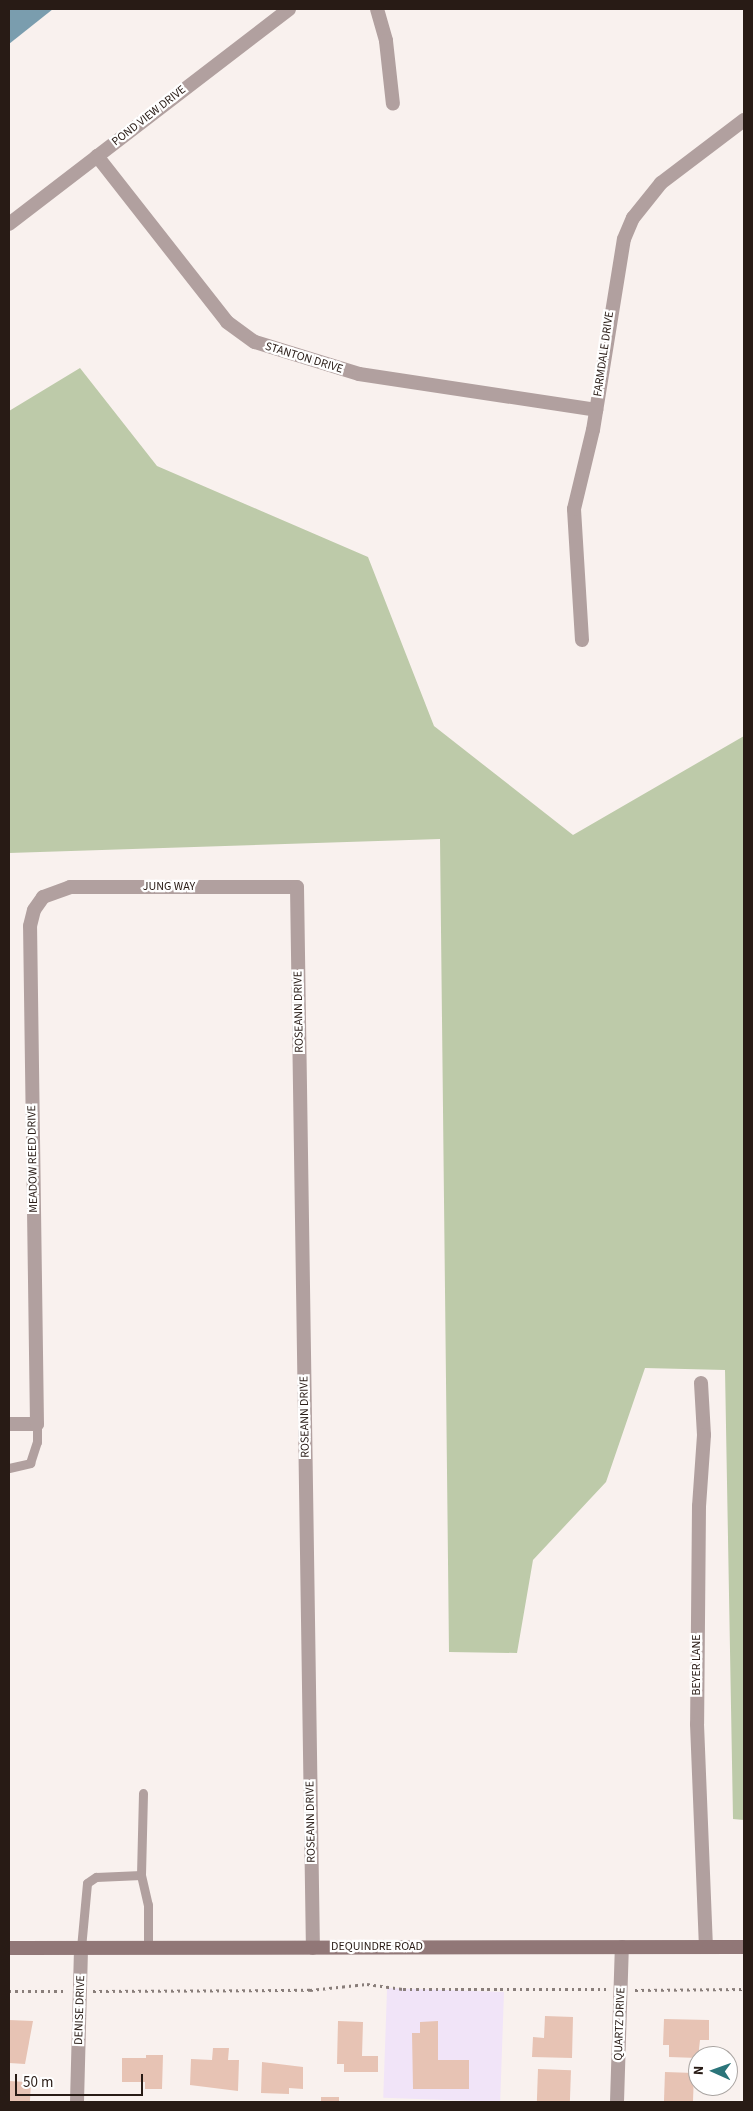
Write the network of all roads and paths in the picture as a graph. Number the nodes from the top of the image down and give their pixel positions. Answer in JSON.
{"nodes":[{"id":1,"x":289,"y":9,"type":"edge"},
{"id":2,"x":377,"y":9,"type":"edge"},
{"id":3,"x":393,"y":104,"type":"dead end"},
{"id":4,"x":744,"y":120,"type":"edge"},
{"id":5,"x":97,"y":156,"type":"junction"},
{"id":6,"x":9,"y":224,"type":"edge"},
{"id":7,"x":596,"y":410,"type":"junction"},
{"id":8,"x":582,"y":640,"type":"dead end"},
{"id":9,"x":297,"y":887,"type":"joint"},
{"id":10,"x":43,"y":897,"type":"joint"},
{"id":11,"x":701,"y":1383,"type":"dead end"},
{"id":12,"x":9,"y":1424,"type":"edge"},
{"id":13,"x":37,"y":1424,"type":"junction"},
{"id":14,"x":9,"y":1468,"type":"edge"},
{"id":15,"x":143,"y":1793,"type":"dead end"},
{"id":16,"x":141,"y":1876,"type":"junction"},
{"id":17,"x":622,"y":1947,"type":"junction"},
{"id":18,"x":706,"y":1947,"type":"junction"},
{"id":19,"x":744,"y":1947,"type":"edge"},
{"id":20,"x":9,"y":1948,"type":"edge"},
{"id":21,"x":81,"y":1948,"type":"junction"},
{"id":22,"x":148,"y":1948,"type":"junction"},
{"id":23,"x":313,"y":1948,"type":"junction"},
{"id":24,"x":744,"y":1989,"type":"edge"},
{"id":25,"x":607,"y":1990,"type":"dead end"},
{"id":26,"x":633,"y":1990,"type":"dead end"},
{"id":27,"x":9,"y":1991,"type":"edge"},
{"id":28,"x":66,"y":1991,"type":"dead end"},
{"id":29,"x":94,"y":1991,"type":"dead end"},
{"id":30,"x":77,"y":2102,"type":"edge"},
{"id":31,"x":617,"y":2102,"type":"edge"}],
"edges":[{"from":1,"to":5,"type":"street","name":"POND VIEW DRIVE"},
{"from":2,"to":3,"type":"street"},
{"from":4,"to":7,"type":"street","name":"FARMDALE DRIVE"},
{"from":5,"to":6,"type":"street","name":"POND VIEW DRIVE"},
{"from":5,"to":7,"type":"street","name":"STANTON DRIVE"},
{"from":7,"to":8,"type":"street","name":"FARMDALE DRIVE"},
{"from":9,"to":10,"type":"street","name":"JUNG WAY"},
{"from":9,"to":23,"type":"street","name":"ROSEANN DRIVE"},
{"from":10,"to":13,"type":"street","name":"MEADOW REED DRIVE"},
{"from":11,"to":18,"type":"street","name":"BEYER LANE"},
{"from":12,"to":13,"type":"street"},
{"from":13,"to":14,"type":"lane"},
{"from":15,"to":16,"type":"lane"},
{"from":16,"to":21,"type":"lane"},
{"from":16,"to":22,"type":"lane"},
{"from":17,"to":18,"type":"main road","name":"DEQUINDRE ROAD"},
{"from":17,"to":23,"type":"main road","name":"DEQUINDRE ROAD"},
{"from":17,"to":31,"type":"street","name":"QUARTZ DRIVE"},
{"from":18,"to":19,"type":"main road","name":"DEQUINDRE ROAD"},
{"from":20,"to":21,"type":"main road","name":"DEQUINDRE ROAD"},
{"from":21,"to":22,"type":"main road","name":"DEQUINDRE ROAD"},
{"from":21,"to":30,"type":"street","name":"DENISE DRIVE"},
{"from":22,"to":23,"type":"main road","name":"DEQUINDRE ROAD"},
{"from":24,"to":26,"type":"path"},
{"from":25,"to":29,"type":"path"},
{"from":27,"to":28,"type":"path"}]}
